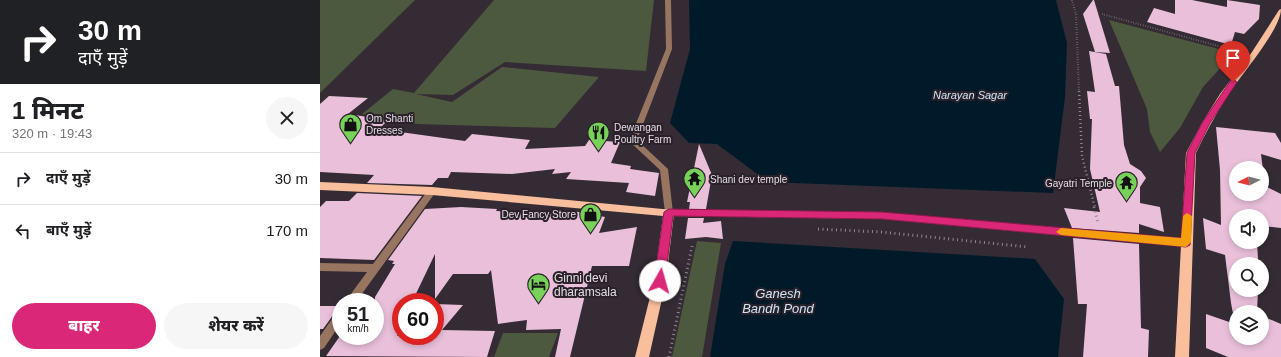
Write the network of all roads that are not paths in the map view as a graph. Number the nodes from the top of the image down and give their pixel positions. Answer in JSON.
{"nodes":[{"id":1,"x":668,"y":0,"type":"edge"},
{"id":2,"x":1280,"y":14,"type":"edge"},
{"id":3,"x":320,"y":186,"type":"edge"},
{"id":4,"x":432,"y":191,"type":"junction"},
{"id":5,"x":669,"y":212,"type":"junction"},
{"id":6,"x":1186,"y":242,"type":"junction"},
{"id":7,"x":320,"y":267,"type":"edge"},
{"id":8,"x":374,"y":268,"type":"junction"},
{"id":9,"x":356,"y":293,"type":"edge"},
{"id":10,"x":332,"y":328,"type":"edge"},
{"id":11,"x":320,"y":345,"type":"edge"},
{"id":12,"x":642,"y":357,"type":"edge"},
{"id":13,"x":1182,"y":357,"type":"edge"}],
"edges":[{"from":1,"to":5,"type":"street"},
{"from":2,"to":6,"type":"main road"},
{"from":3,"to":4,"type":"main road"},
{"from":4,"to":5,"type":"main road"},
{"from":4,"to":8,"type":"street"},
{"from":5,"to":6,"type":"main road"},
{"from":5,"to":12,"type":"main road"},
{"from":6,"to":13,"type":"main road"},
{"from":7,"to":8,"type":"street"},
{"from":8,"to":9,"type":"street"},
{"from":10,"to":11,"type":"street"}]}
